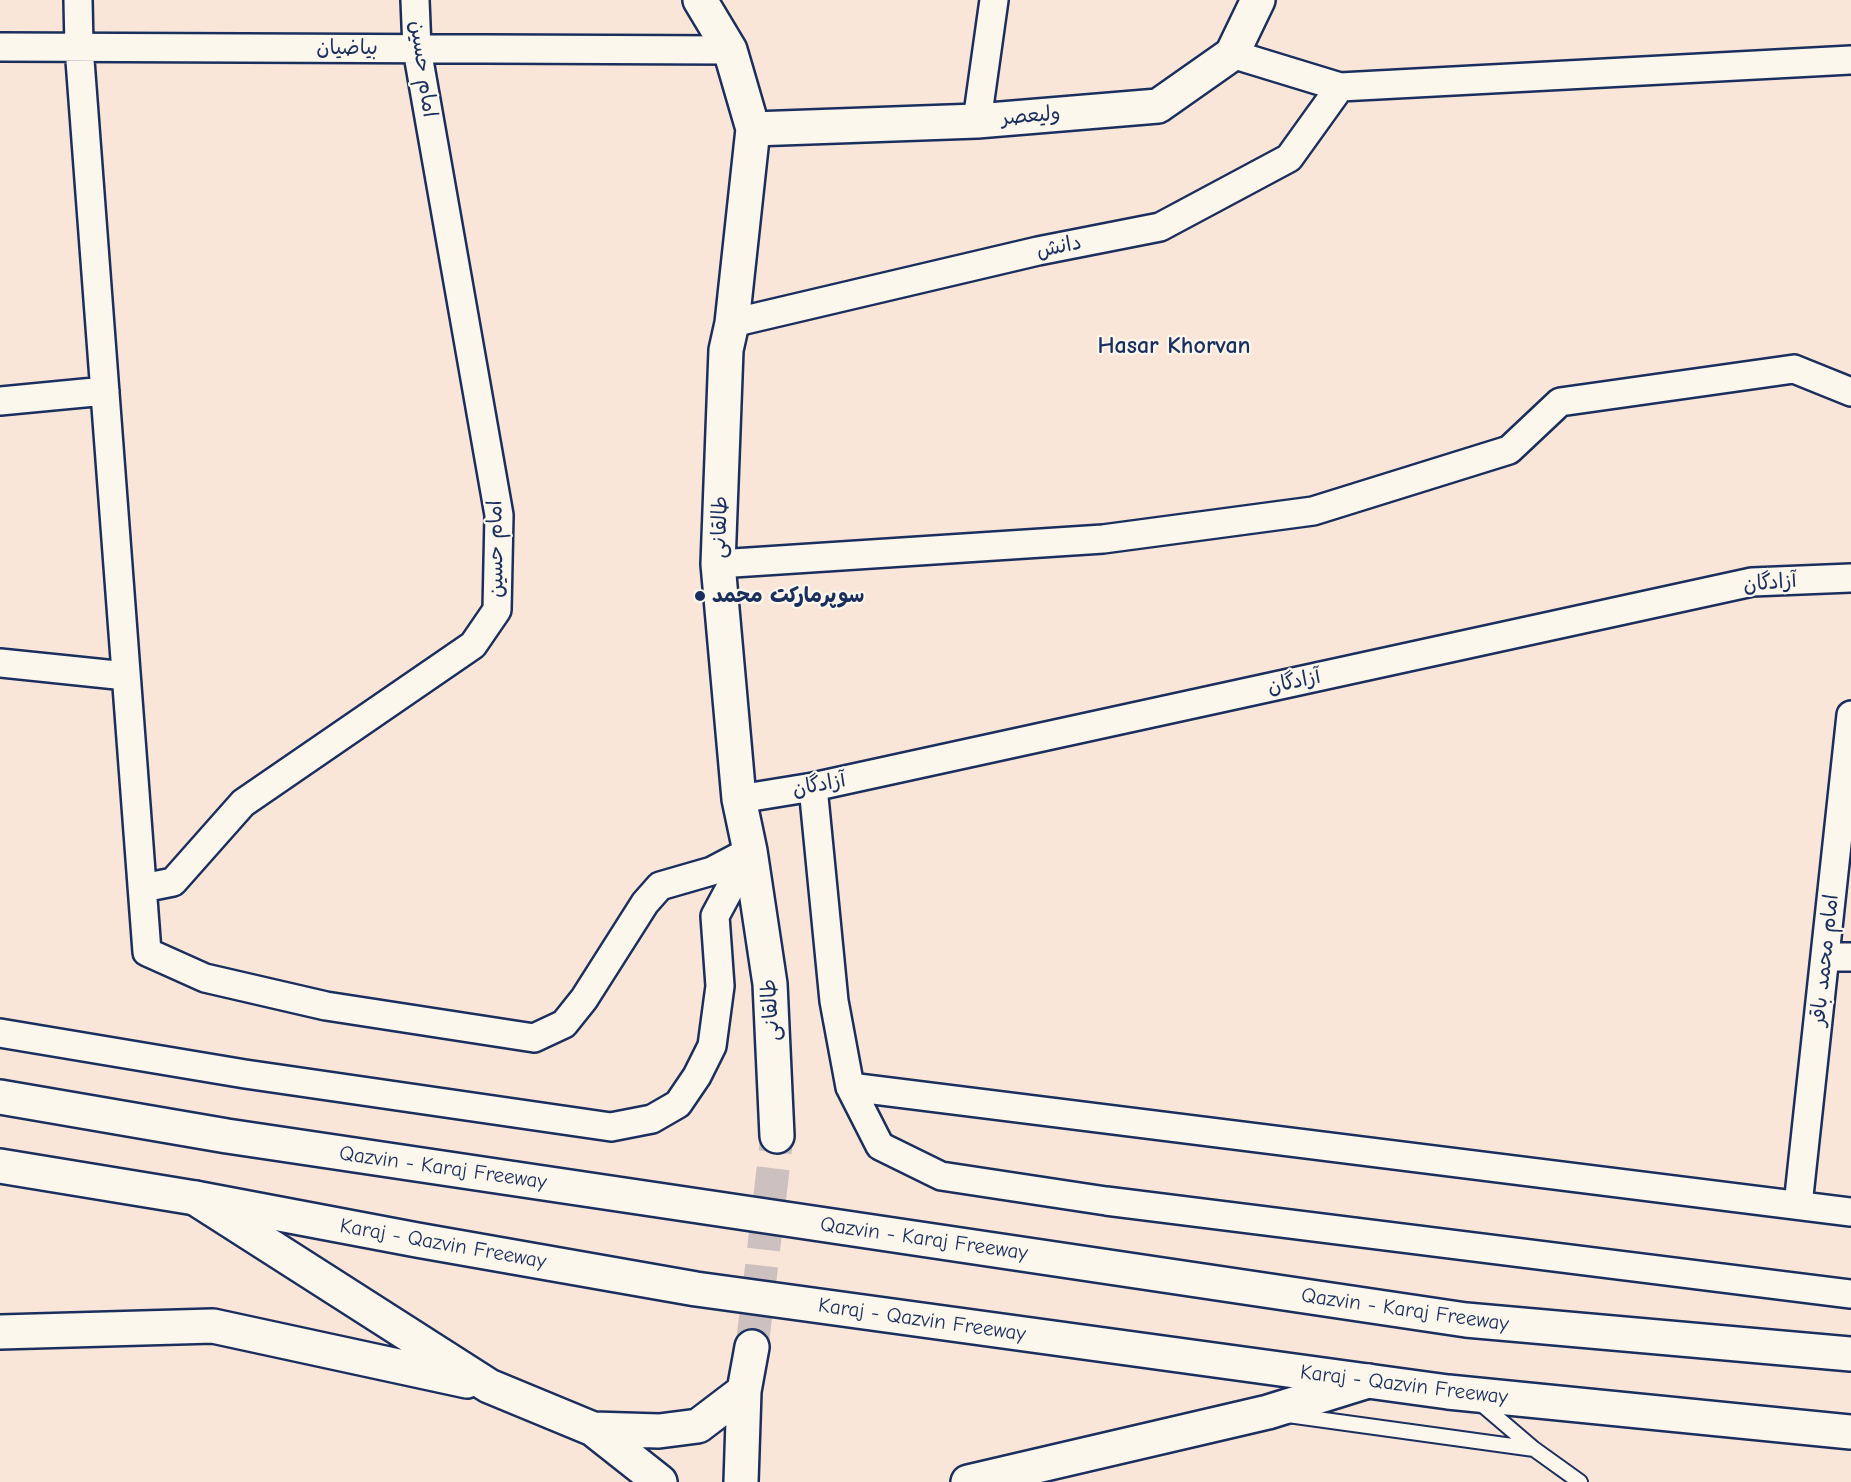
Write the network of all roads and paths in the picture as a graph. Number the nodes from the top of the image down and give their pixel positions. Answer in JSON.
{"nodes":[{"id":1,"x":78,"y":0,"type":"edge"},
{"id":2,"x":415,"y":0,"type":"edge"},
{"id":3,"x":700,"y":0,"type":"edge"},
{"id":4,"x":994,"y":0,"type":"edge"},
{"id":5,"x":1258,"y":0,"type":"edge"},
{"id":6,"x":0,"y":47,"type":"edge"},
{"id":7,"x":79,"y":47,"type":"junction"},
{"id":8,"x":417,"y":49,"type":"junction"},
{"id":9,"x":730,"y":50,"type":"junction"},
{"id":10,"x":1232,"y":54,"type":"junction"},
{"id":11,"x":1851,"y":60,"type":"edge"},
{"id":12,"x":1340,"y":87,"type":"junction"},
{"id":13,"x":977,"y":121,"type":"junction"},
{"id":14,"x":753,"y":129,"type":"junction"},
{"id":15,"x":732,"y":323,"type":"junction"},
{"id":16,"x":105,"y":391,"type":"junction"},
{"id":17,"x":1851,"y":392,"type":"edge"},
{"id":18,"x":0,"y":400,"type":"edge"},
{"id":19,"x":718,"y":564,"type":"junction"},
{"id":20,"x":1851,"y":578,"type":"edge"},
{"id":21,"x":0,"y":663,"type":"edge"},
{"id":22,"x":126,"y":676,"type":"junction"},
{"id":23,"x":1851,"y":715,"type":"edge"},
{"id":24,"x":813,"y":787,"type":"junction"},
{"id":25,"x":739,"y":800,"type":"junction"},
{"id":26,"x":750,"y":851,"type":"junction"},
{"id":27,"x":142,"y":888,"type":"junction"},
{"id":28,"x":1838,"y":957,"type":"edge"},
{"id":29,"x":0,"y":1034,"type":"edge"},
{"id":30,"x":850,"y":1087,"type":"junction"},
{"id":31,"x":0,"y":1097,"type":"edge"},
{"id":32,"x":777,"y":1136,"type":"tunnel mouth"},
{"id":33,"x":0,"y":1166,"type":"edge"},
{"id":34,"x":195,"y":1198,"type":"junction"},
{"id":35,"x":1798,"y":1205,"type":"junction"},
{"id":36,"x":1851,"y":1212,"type":"edge"},
{"id":37,"x":1851,"y":1294,"type":"edge"},
{"id":38,"x":0,"y":1332,"type":"edge"},
{"id":39,"x":752,"y":1347,"type":"tunnel mouth"},
{"id":40,"x":1851,"y":1354,"type":"edge"},
{"id":41,"x":1368,"y":1381,"type":"junction"},
{"id":42,"x":489,"y":1386,"type":"junction"},
{"id":43,"x":744,"y":1391,"type":"junction"},
{"id":44,"x":1470,"y":1395,"type":"junction"},
{"id":45,"x":1268,"y":1412,"type":"junction"},
{"id":46,"x":593,"y":1430,"type":"junction"},
{"id":47,"x":1851,"y":1432,"type":"edge"},
{"id":48,"x":1534,"y":1449,"type":"junction"},
{"id":49,"x":660,"y":1482,"type":"edge"},
{"id":50,"x":741,"y":1482,"type":"edge"},
{"id":51,"x":968,"y":1482,"type":"edge"},
{"id":52,"x":1580,"y":1482,"type":"edge"}],
"edges":[{"from":1,"to":7,"type":"street"},
{"from":2,"to":8,"type":"street","name":"امام حسین"},
{"from":3,"to":9,"type":"main road","name":"طالقانی"},
{"from":4,"to":13,"type":"street"},
{"from":5,"to":10,"type":"main road","name":"ولیعصر"},
{"from":6,"to":7,"type":"street","name":"بیاضیان"},
{"from":7,"to":8,"type":"street","name":"بیاضیان"},
{"from":7,"to":16,"type":"street"},
{"from":8,"to":9,"type":"street","name":"بیاضیان"},
{"from":8,"to":27,"type":"street","name":"امام حسین"},
{"from":9,"to":14,"type":"main road","name":"طالقانی"},
{"from":10,"to":12,"type":"street"},
{"from":10,"to":13,"type":"main road","name":"ولیعصر"},
{"from":11,"to":12,"type":"street"},
{"from":12,"to":15,"type":"street","name":"دانش"},
{"from":13,"to":14,"type":"main road","name":"ولیعصر"},
{"from":14,"to":15,"type":"main road","name":"طالقانی"},
{"from":15,"to":19,"type":"main road","name":"طالقانی"},
{"from":16,"to":18,"type":"street"},
{"from":16,"to":22,"type":"street"},
{"from":17,"to":19,"type":"street"},
{"from":19,"to":25,"type":"main road","name":"طالقانی"},
{"from":20,"to":24,"type":"street","name":"آزادگان"},
{"from":21,"to":22,"type":"street"},
{"from":22,"to":27,"type":"street"},
{"from":23,"to":28,"type":"street","name":"امام محمد باقر"},
{"from":24,"to":25,"type":"street","name":"آزادگان"},
{"from":24,"to":30,"type":"street"},
{"from":25,"to":26,"type":"main road","name":"طالقانی"},
{"from":26,"to":27,"type":"street"},
{"from":26,"to":29,"type":"street"},
{"from":26,"to":32,"type":"main road","name":"طالقانی"},
{"from":28,"to":35,"type":"street","name":"امام محمد باقر"},
{"from":30,"to":35,"type":"street"},
{"from":30,"to":37,"type":"street"},
{"from":31,"to":40,"type":"main road","name":"Qazvin - Karaj Freeway"},
{"from":33,"to":34,"type":"main road","name":"Karaj - Qazvin Freeway"},
{"from":34,"to":41,"type":"main road","name":"Karaj - Qazvin Freeway"},
{"from":34,"to":42,"type":"main road"},
{"from":35,"to":36,"type":"street"},
{"from":38,"to":42,"type":"main road"},
{"from":39,"to":43,"type":"main road"},
{"from":41,"to":44,"type":"main road","name":"Karaj - Qazvin Freeway"},
{"from":41,"to":45,"type":"main road"},
{"from":42,"to":46,"type":"main road"},
{"from":43,"to":46,"type":"main road"},
{"from":43,"to":50,"type":"main road"},
{"from":44,"to":47,"type":"main road","name":"Karaj - Qazvin Freeway"},
{"from":44,"to":48,"type":"lane"},
{"from":45,"to":48,"type":"lane"},
{"from":45,"to":51,"type":"main road"},
{"from":46,"to":49,"type":"main road"},
{"from":48,"to":52,"type":"lane"}]}
